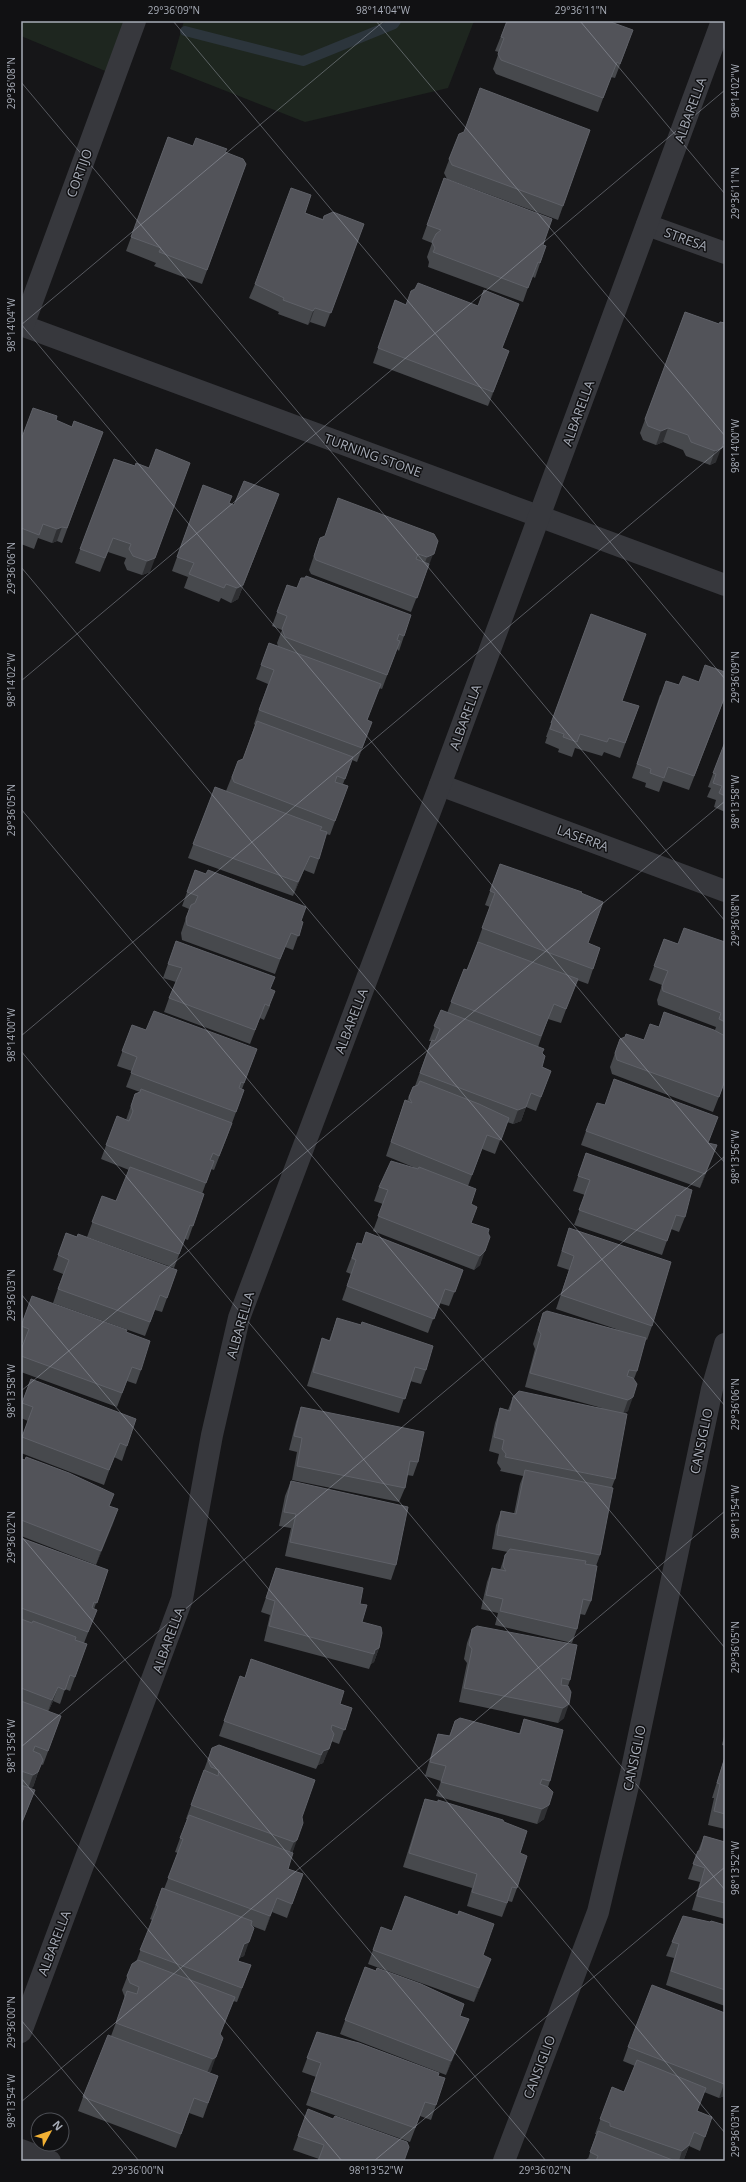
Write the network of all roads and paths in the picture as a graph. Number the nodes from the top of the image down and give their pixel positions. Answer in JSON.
{"nodes":[{"id":1,"x":135,"y":21,"type":"edge"},
{"id":2,"x":722,"y":21,"type":"edge"},
{"id":3,"x":647,"y":225,"type":"junction"},
{"id":4,"x":725,"y":253,"type":"edge"},
{"id":5,"x":22,"y":325,"type":"edge"},
{"id":6,"x":539,"y":517,"type":"junction"},
{"id":7,"x":725,"y":585,"type":"edge"},
{"id":8,"x":440,"y":785,"type":"junction"},
{"id":9,"x":725,"y":891,"type":"edge"},
{"id":10,"x":725,"y":1344,"type":"edge"},
{"id":11,"x":21,"y":2032,"type":"edge"},
{"id":12,"x":21,"y":2150,"type":"edge"},
{"id":13,"x":50,"y":2161,"type":"edge"},
{"id":14,"x":504,"y":2161,"type":"edge"}],
"edges":[{"from":1,"to":5,"type":"street","name":"CORTIJO"},
{"from":2,"to":3,"type":"street","name":"ALBARELLA"},
{"from":3,"to":4,"type":"street","name":"STRESA"},
{"from":3,"to":6,"type":"street","name":"ALBARELLA"},
{"from":5,"to":6,"type":"street","name":"TURNING STONE"},
{"from":6,"to":7,"type":"street","name":"TURNING STONE"},
{"from":6,"to":8,"type":"street","name":"ALBARELLA"},
{"from":8,"to":9,"type":"street","name":"LASERRA"},
{"from":8,"to":11,"type":"street","name":"ALBARELLA"},
{"from":10,"to":14,"type":"street","name":"CANSIGLIO"},
{"from":12,"to":13,"type":"street"}]}
